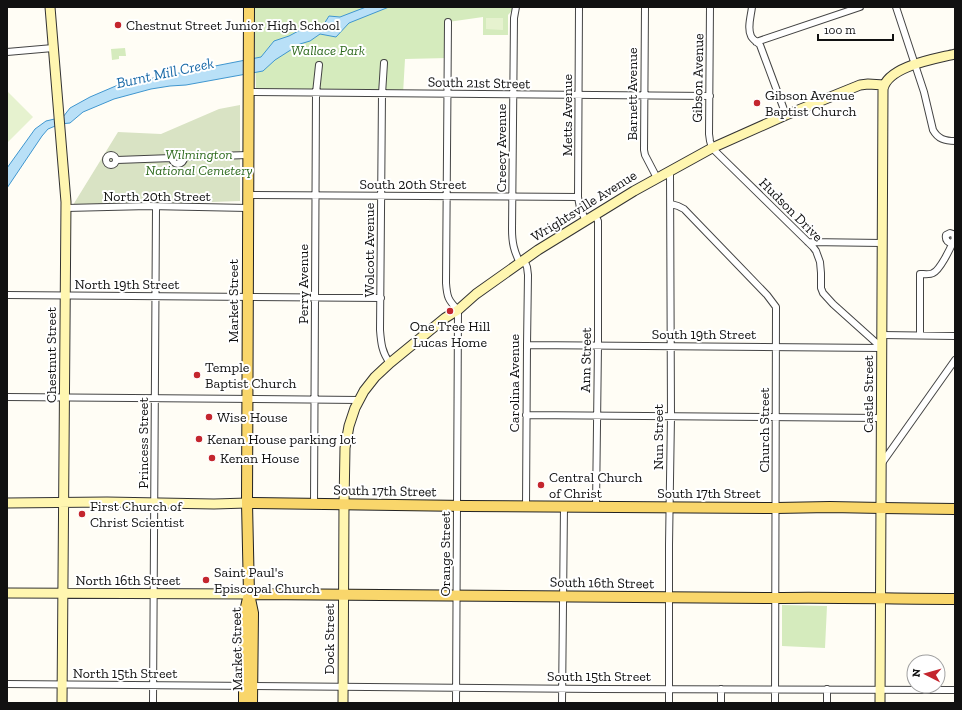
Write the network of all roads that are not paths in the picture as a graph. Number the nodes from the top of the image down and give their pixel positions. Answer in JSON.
{"nodes":[{"id":1,"x":50,"y":7,"type":"edge"},
{"id":2,"x":249,"y":7,"type":"edge"},
{"id":3,"x":516,"y":7,"type":"edge"},
{"id":4,"x":579,"y":7,"type":"edge"},
{"id":5,"x":645,"y":7,"type":"edge"},
{"id":6,"x":710,"y":7,"type":"edge"},
{"id":7,"x":752,"y":7,"type":"edge"},
{"id":8,"x":860,"y":7,"type":"edge"},
{"id":9,"x":896,"y":7,"type":"edge"},
{"id":10,"x":448,"y":22,"type":"dead end"},
{"id":11,"x":756,"y":42,"type":"junction"},
{"id":12,"x":53,"y":48,"type":"junction"},
{"id":13,"x":7,"y":52,"type":"edge"},
{"id":14,"x":955,"y":54,"type":"edge"},
{"id":15,"x":384,"y":63,"type":"dead end"},
{"id":16,"x":915,"y":64,"type":"junction"},
{"id":17,"x":319,"y":65,"type":"dead end"},
{"id":18,"x":884,"y":85,"type":"junction"},
{"id":19,"x":249,"y":92,"type":"junction"},
{"id":20,"x":316,"y":93,"type":"junction"},
{"id":21,"x":382,"y":94,"type":"junction"},
{"id":22,"x":448,"y":94,"type":"junction"},
{"id":23,"x":513,"y":95,"type":"junction"},
{"id":24,"x":579,"y":96,"type":"junction"},
{"id":25,"x":644,"y":96,"type":"junction"},
{"id":26,"x":710,"y":96,"type":"junction"},
{"id":27,"x":786,"y":115,"type":"junction"},
{"id":28,"x":955,"y":141,"type":"edge"},
{"id":29,"x":712,"y":148,"type":"junction"},
{"id":30,"x":248,"y":155,"type":"junction"},
{"id":31,"x":117,"y":160,"type":"dead end"},
{"id":32,"x":670,"y":172,"type":"junction"},
{"id":33,"x":657,"y":178,"type":"junction"},
{"id":34,"x":248,"y":195,"type":"junction"},
{"id":35,"x":316,"y":196,"type":"junction"},
{"id":36,"x":381,"y":196,"type":"junction"},
{"id":37,"x":447,"y":196,"type":"junction"},
{"id":38,"x":512,"y":197,"type":"junction"},
{"id":39,"x":578,"y":197,"type":"junction"},
{"id":40,"x":671,"y":204,"type":"junction"},
{"id":41,"x":156,"y":207,"type":"junction"},
{"id":42,"x":66,"y":208,"type":"junction"},
{"id":43,"x":248,"y":208,"type":"junction"},
{"id":44,"x":595,"y":215,"type":"junction"},
{"id":45,"x":586,"y":221,"type":"junction"},
{"id":46,"x":954,"y":239,"type":"edge"},
{"id":47,"x":808,"y":242,"type":"junction"},
{"id":48,"x":882,"y":243,"type":"junction"},
{"id":49,"x":522,"y":262,"type":"junction"},
{"id":50,"x":7,"y":296,"type":"edge"},
{"id":51,"x":65,"y":296,"type":"junction"},
{"id":52,"x":156,"y":296,"type":"junction"},
{"id":53,"x":248,"y":296,"type":"junction"},
{"id":54,"x":315,"y":298,"type":"junction"},
{"id":55,"x":381,"y":298,"type":"junction"},
{"id":56,"x":458,"y":310,"type":"junction"},
{"id":57,"x":882,"y":335,"type":"junction"},
{"id":58,"x":920,"y":335,"type":"junction"},
{"id":59,"x":955,"y":336,"type":"edge"},
{"id":60,"x":527,"y":345,"type":"junction"},
{"id":61,"x":598,"y":345,"type":"junction"},
{"id":62,"x":671,"y":346,"type":"junction"},
{"id":63,"x":776,"y":347,"type":"junction"},
{"id":64,"x":882,"y":348,"type":"junction"},
{"id":65,"x":955,"y":360,"type":"edge"},
{"id":66,"x":390,"y":363,"type":"junction"},
{"id":67,"x":7,"y":397,"type":"edge"},
{"id":68,"x":65,"y":398,"type":"junction"},
{"id":69,"x":155,"y":398,"type":"junction"},
{"id":70,"x":247,"y":398,"type":"junction"},
{"id":71,"x":314,"y":400,"type":"junction"},
{"id":72,"x":359,"y":400,"type":"junction"},
{"id":73,"x":526,"y":415,"type":"junction"},
{"id":74,"x":597,"y":416,"type":"junction"},
{"id":75,"x":670,"y":416,"type":"junction"},
{"id":76,"x":776,"y":417,"type":"junction"},
{"id":77,"x":882,"y":418,"type":"junction"},
{"id":78,"x":882,"y":463,"type":"junction"},
{"id":79,"x":64,"y":502,"type":"junction"},
{"id":80,"x":7,"y":503,"type":"edge"},
{"id":81,"x":155,"y":503,"type":"junction"},
{"id":82,"x":247,"y":503,"type":"junction"},
{"id":83,"x":314,"y":504,"type":"junction"},
{"id":84,"x":344,"y":504,"type":"junction"},
{"id":85,"x":457,"y":506,"type":"junction"},
{"id":86,"x":526,"y":506,"type":"junction"},
{"id":87,"x":564,"y":506,"type":"junction"},
{"id":88,"x":596,"y":506,"type":"junction"},
{"id":89,"x":670,"y":507,"type":"junction"},
{"id":90,"x":776,"y":508,"type":"junction"},
{"id":91,"x":882,"y":508,"type":"junction"},
{"id":92,"x":955,"y":509,"type":"edge"},
{"id":93,"x":7,"y":593,"type":"edge"},
{"id":94,"x":63,"y":594,"type":"junction"},
{"id":95,"x":154,"y":594,"type":"junction"},
{"id":96,"x":249,"y":594,"type":"junction"},
{"id":97,"x":343,"y":595,"type":"junction"},
{"id":98,"x":457,"y":596,"type":"junction"},
{"id":99,"x":563,"y":596,"type":"junction"},
{"id":100,"x":669,"y":598,"type":"junction"},
{"id":101,"x":775,"y":598,"type":"junction"},
{"id":102,"x":881,"y":599,"type":"junction"},
{"id":103,"x":955,"y":600,"type":"edge"},
{"id":104,"x":7,"y":684,"type":"edge"},
{"id":105,"x":62,"y":685,"type":"junction"},
{"id":106,"x":153,"y":686,"type":"junction"},
{"id":107,"x":248,"y":686,"type":"junction"},
{"id":108,"x":343,"y":687,"type":"junction"},
{"id":109,"x":456,"y":687,"type":"junction"},
{"id":110,"x":563,"y":689,"type":"junction"},
{"id":111,"x":669,"y":689,"type":"junction"},
{"id":112,"x":721,"y":689,"type":"junction"},
{"id":113,"x":775,"y":689,"type":"junction"},
{"id":114,"x":827,"y":690,"type":"junction"},
{"id":115,"x":880,"y":690,"type":"junction"},
{"id":116,"x":955,"y":690,"type":"edge"},
{"id":117,"x":62,"y":703,"type":"edge"},
{"id":118,"x":153,"y":703,"type":"edge"},
{"id":119,"x":244,"y":703,"type":"edge"},
{"id":120,"x":252,"y":703,"type":"edge"},
{"id":121,"x":343,"y":703,"type":"edge"},
{"id":122,"x":456,"y":703,"type":"edge"},
{"id":123,"x":562,"y":703,"type":"edge"},
{"id":124,"x":669,"y":703,"type":"edge"},
{"id":125,"x":721,"y":703,"type":"edge"},
{"id":126,"x":774,"y":703,"type":"edge"},
{"id":127,"x":827,"y":703,"type":"edge"},
{"id":128,"x":880,"y":703,"type":"edge"}],
"edges":[{"from":1,"to":12,"type":"street","name":"Chestnut Street"},
{"from":2,"to":19,"type":"main road","name":"Market Street"},
{"from":3,"to":23,"type":"street","name":"Creecy Avenue"},
{"from":4,"to":24,"type":"street","name":"Metts Avenue"},
{"from":5,"to":25,"type":"street","name":"Barnett Avenue"},
{"from":6,"to":26,"type":"street","name":"Gibson Avenue"},
{"from":7,"to":11,"type":"street"},
{"from":8,"to":11,"type":"street"},
{"from":9,"to":16,"type":"street"},
{"from":10,"to":22,"type":"street"},
{"from":11,"to":27,"type":"street"},
{"from":12,"to":13,"type":"street"},
{"from":12,"to":42,"type":"street","name":"Chestnut Street"},
{"from":14,"to":16,"type":"street"},
{"from":15,"to":21,"type":"street","name":"Wolcott Avenue"},
{"from":16,"to":18,"type":"street"},
{"from":16,"to":28,"type":"street"},
{"from":17,"to":20,"type":"street","name":"Perry Avenue"},
{"from":18,"to":27,"type":"street","name":"Wrightsville Avenue"},
{"from":18,"to":48,"type":"street","name":"Castle Street"},
{"from":19,"to":20,"type":"street","name":"South 21st Street"},
{"from":19,"to":30,"type":"main road","name":"Market Street"},
{"from":20,"to":21,"type":"street","name":"South 21st Street"},
{"from":20,"to":35,"type":"street","name":"Perry Avenue"},
{"from":21,"to":22,"type":"street","name":"South 21st Street"},
{"from":21,"to":36,"type":"street","name":"Wolcott Avenue"},
{"from":22,"to":23,"type":"street","name":"South 21st Street"},
{"from":22,"to":37,"type":"street"},
{"from":23,"to":24,"type":"street","name":"South 21st Street"},
{"from":23,"to":38,"type":"street","name":"Creecy Avenue"},
{"from":24,"to":25,"type":"street","name":"South 21st Street"},
{"from":24,"to":39,"type":"street","name":"Metts Avenue"},
{"from":25,"to":26,"type":"street","name":"South 21st Street"},
{"from":25,"to":33,"type":"street","name":"Barnett Avenue"},
{"from":26,"to":29,"type":"street","name":"Gibson Avenue"},
{"from":27,"to":29,"type":"street","name":"Wrightsville Avenue"},
{"from":29,"to":32,"type":"street","name":"Wrightsville Avenue"},
{"from":29,"to":47,"type":"street","name":"Hudson Drive"},
{"from":30,"to":31,"type":"street"},
{"from":30,"to":34,"type":"main road","name":"Market Street"},
{"from":32,"to":33,"type":"street","name":"Wrightsville Avenue"},
{"from":32,"to":40,"type":"street","name":"Nun Street"},
{"from":33,"to":44,"type":"street","name":"Wrightsville Avenue"},
{"from":34,"to":35,"type":"street","name":"South 20th Street"},
{"from":34,"to":43,"type":"main road","name":"Market Street"},
{"from":35,"to":36,"type":"street","name":"South 20th Street"},
{"from":35,"to":54,"type":"street","name":"Perry Avenue"},
{"from":36,"to":37,"type":"street","name":"South 20th Street"},
{"from":36,"to":55,"type":"street","name":"Wolcott Avenue"},
{"from":37,"to":38,"type":"street","name":"South 20th Street"},
{"from":37,"to":56,"type":"street"},
{"from":38,"to":39,"type":"street","name":"South 20th Street"},
{"from":38,"to":49,"type":"street","name":"Creecy Avenue"},
{"from":39,"to":45,"type":"street","name":"Metts Avenue"},
{"from":40,"to":62,"type":"street","name":"Nun Street"},
{"from":40,"to":63,"type":"street","name":"Church Street"},
{"from":41,"to":42,"type":"street","name":"North 20th Street"},
{"from":41,"to":43,"type":"street","name":"North 20th Street"},
{"from":41,"to":52,"type":"street","name":"Princess Street"},
{"from":42,"to":51,"type":"street","name":"Chestnut Street"},
{"from":43,"to":53,"type":"main road","name":"Market Street"},
{"from":44,"to":45,"type":"street","name":"Wrightsville Avenue"},
{"from":44,"to":61,"type":"street","name":"Ann Street"},
{"from":45,"to":49,"type":"street","name":"Wrightsville Avenue"},
{"from":46,"to":58,"type":"street"},
{"from":47,"to":48,"type":"street"},
{"from":47,"to":64,"type":"street","name":"Hudson Drive"},
{"from":48,"to":57,"type":"street","name":"Castle Street"},
{"from":49,"to":56,"type":"street","name":"Wrightsville Avenue"},
{"from":49,"to":60,"type":"street","name":"Carolina Avenue"},
{"from":50,"to":51,"type":"street","name":"North 19th Street"},
{"from":51,"to":52,"type":"street","name":"North 19th Street"},
{"from":51,"to":68,"type":"street","name":"Chestnut Street"},
{"from":52,"to":53,"type":"street","name":"North 19th Street"},
{"from":52,"to":69,"type":"street","name":"Princess Street"},
{"from":53,"to":54,"type":"street"},
{"from":53,"to":70,"type":"main road","name":"Market Street"},
{"from":54,"to":55,"type":"street"},
{"from":54,"to":71,"type":"street","name":"Perry Avenue"},
{"from":55,"to":66,"type":"street","name":"Wolcott Avenue"},
{"from":56,"to":66,"type":"street","name":"Wrightsville Avenue"},
{"from":56,"to":85,"type":"street","name":"Orange Street"},
{"from":57,"to":58,"type":"street"},
{"from":57,"to":64,"type":"street","name":"Castle Street"},
{"from":58,"to":59,"type":"street"},
{"from":60,"to":61,"type":"street","name":"South 19th Street"},
{"from":60,"to":73,"type":"street","name":"Carolina Avenue"},
{"from":61,"to":62,"type":"street","name":"South 19th Street"},
{"from":61,"to":74,"type":"street","name":"Ann Street"},
{"from":62,"to":63,"type":"street","name":"South 19th Street"},
{"from":62,"to":75,"type":"street","name":"Nun Street"},
{"from":63,"to":64,"type":"street","name":"South 19th Street"},
{"from":63,"to":76,"type":"street","name":"Church Street"},
{"from":64,"to":77,"type":"street","name":"Castle Street"},
{"from":65,"to":78,"type":"street"},
{"from":66,"to":72,"type":"street","name":"Wrightsville Avenue"},
{"from":67,"to":68,"type":"street"},
{"from":68,"to":69,"type":"street"},
{"from":68,"to":79,"type":"street","name":"Chestnut Street"},
{"from":69,"to":70,"type":"street"},
{"from":69,"to":81,"type":"street","name":"Princess Street"},
{"from":70,"to":71,"type":"street"},
{"from":70,"to":82,"type":"main road","name":"Market Street"},
{"from":71,"to":72,"type":"street"},
{"from":71,"to":83,"type":"street","name":"Perry Avenue"},
{"from":72,"to":84,"type":"street","name":"Wrightsville Avenue"},
{"from":73,"to":74,"type":"street"},
{"from":73,"to":86,"type":"street","name":"Carolina Avenue"},
{"from":74,"to":75,"type":"street"},
{"from":74,"to":88,"type":"street","name":"Ann Street"},
{"from":75,"to":76,"type":"street"},
{"from":75,"to":89,"type":"street","name":"Nun Street"},
{"from":76,"to":77,"type":"street"},
{"from":76,"to":90,"type":"street","name":"Church Street"},
{"from":77,"to":78,"type":"street","name":"Castle Street"},
{"from":78,"to":91,"type":"street","name":"Castle Street"},
{"from":79,"to":80,"type":"street"},
{"from":79,"to":81,"type":"street"},
{"from":79,"to":94,"type":"street","name":"Chestnut Street"},
{"from":81,"to":82,"type":"street"},
{"from":81,"to":95,"type":"street","name":"Princess Street"},
{"from":82,"to":83,"type":"main road","name":"South 17th Street"},
{"from":82,"to":96,"type":"main road","name":"Market Street"},
{"from":83,"to":84,"type":"main road","name":"South 17th Street"},
{"from":84,"to":85,"type":"main road","name":"South 17th Street"},
{"from":84,"to":97,"type":"street","name":"Dock Street"},
{"from":85,"to":86,"type":"main road","name":"South 17th Street"},
{"from":85,"to":98,"type":"street","name":"Orange Street"},
{"from":86,"to":87,"type":"main road","name":"South 17th Street"},
{"from":87,"to":88,"type":"main road","name":"South 17th Street"},
{"from":87,"to":99,"type":"street"},
{"from":88,"to":89,"type":"main road","name":"South 17th Street"},
{"from":89,"to":90,"type":"main road","name":"South 17th Street"},
{"from":89,"to":100,"type":"street","name":"Nun Street"},
{"from":90,"to":91,"type":"main road","name":"South 17th Street"},
{"from":90,"to":101,"type":"street","name":"Church Street"},
{"from":91,"to":92,"type":"main road","name":"South 17th Street"},
{"from":91,"to":102,"type":"street","name":"Castle Street"},
{"from":93,"to":94,"type":"street","name":"North 16th Street"},
{"from":94,"to":95,"type":"street","name":"North 16th Street"},
{"from":94,"to":105,"type":"street","name":"Chestnut Street"},
{"from":95,"to":96,"type":"street","name":"North 16th Street"},
{"from":95,"to":106,"type":"street","name":"Princess Street"},
{"from":96,"to":97,"type":"main road","name":"South 16th Street"},
{"from":96,"to":107,"type":"main road","name":"Market Street"},
{"from":97,"to":98,"type":"main road","name":"South 16th Street"},
{"from":97,"to":108,"type":"street","name":"Dock Street"},
{"from":98,"to":99,"type":"main road","name":"South 16th Street"},
{"from":98,"to":109,"type":"street","name":"Orange Street"},
{"from":99,"to":100,"type":"main road","name":"South 16th Street"},
{"from":99,"to":110,"type":"street"},
{"from":100,"to":101,"type":"main road","name":"South 16th Street"},
{"from":100,"to":111,"type":"street","name":"Nun Street"},
{"from":101,"to":102,"type":"main road","name":"South 16th Street"},
{"from":101,"to":113,"type":"street","name":"Church Street"},
{"from":102,"to":103,"type":"main road","name":"South 16th Street"},
{"from":102,"to":115,"type":"street","name":"Castle Street"},
{"from":104,"to":105,"type":"street","name":"North 15th Street"},
{"from":105,"to":106,"type":"street","name":"North 15th Street"},
{"from":105,"to":117,"type":"street","name":"Chestnut Street"},
{"from":106,"to":107,"type":"street","name":"North 15th Street"},
{"from":106,"to":118,"type":"street","name":"Princess Street"},
{"from":107,"to":108,"type":"street","name":"South 15th Street"},
{"from":107,"to":119,"type":"main road","name":"Market Street"},
{"from":107,"to":120,"type":"main road","name":"Market Street"},
{"from":108,"to":109,"type":"street","name":"South 15th Street"},
{"from":108,"to":121,"type":"street","name":"Dock Street"},
{"from":109,"to":110,"type":"street","name":"South 15th Street"},
{"from":109,"to":122,"type":"street","name":"Orange Street"},
{"from":110,"to":111,"type":"street","name":"South 15th Street"},
{"from":110,"to":123,"type":"street"},
{"from":111,"to":112,"type":"street","name":"South 15th Street"},
{"from":111,"to":124,"type":"street","name":"Nun Street"},
{"from":112,"to":113,"type":"street","name":"South 15th Street"},
{"from":112,"to":125,"type":"street"},
{"from":113,"to":114,"type":"street","name":"South 15th Street"},
{"from":113,"to":126,"type":"street","name":"Church Street"},
{"from":114,"to":115,"type":"street","name":"South 15th Street"},
{"from":114,"to":127,"type":"street"},
{"from":115,"to":116,"type":"street","name":"South 15th Street"},
{"from":115,"to":128,"type":"street","name":"Castle Street"}]}
